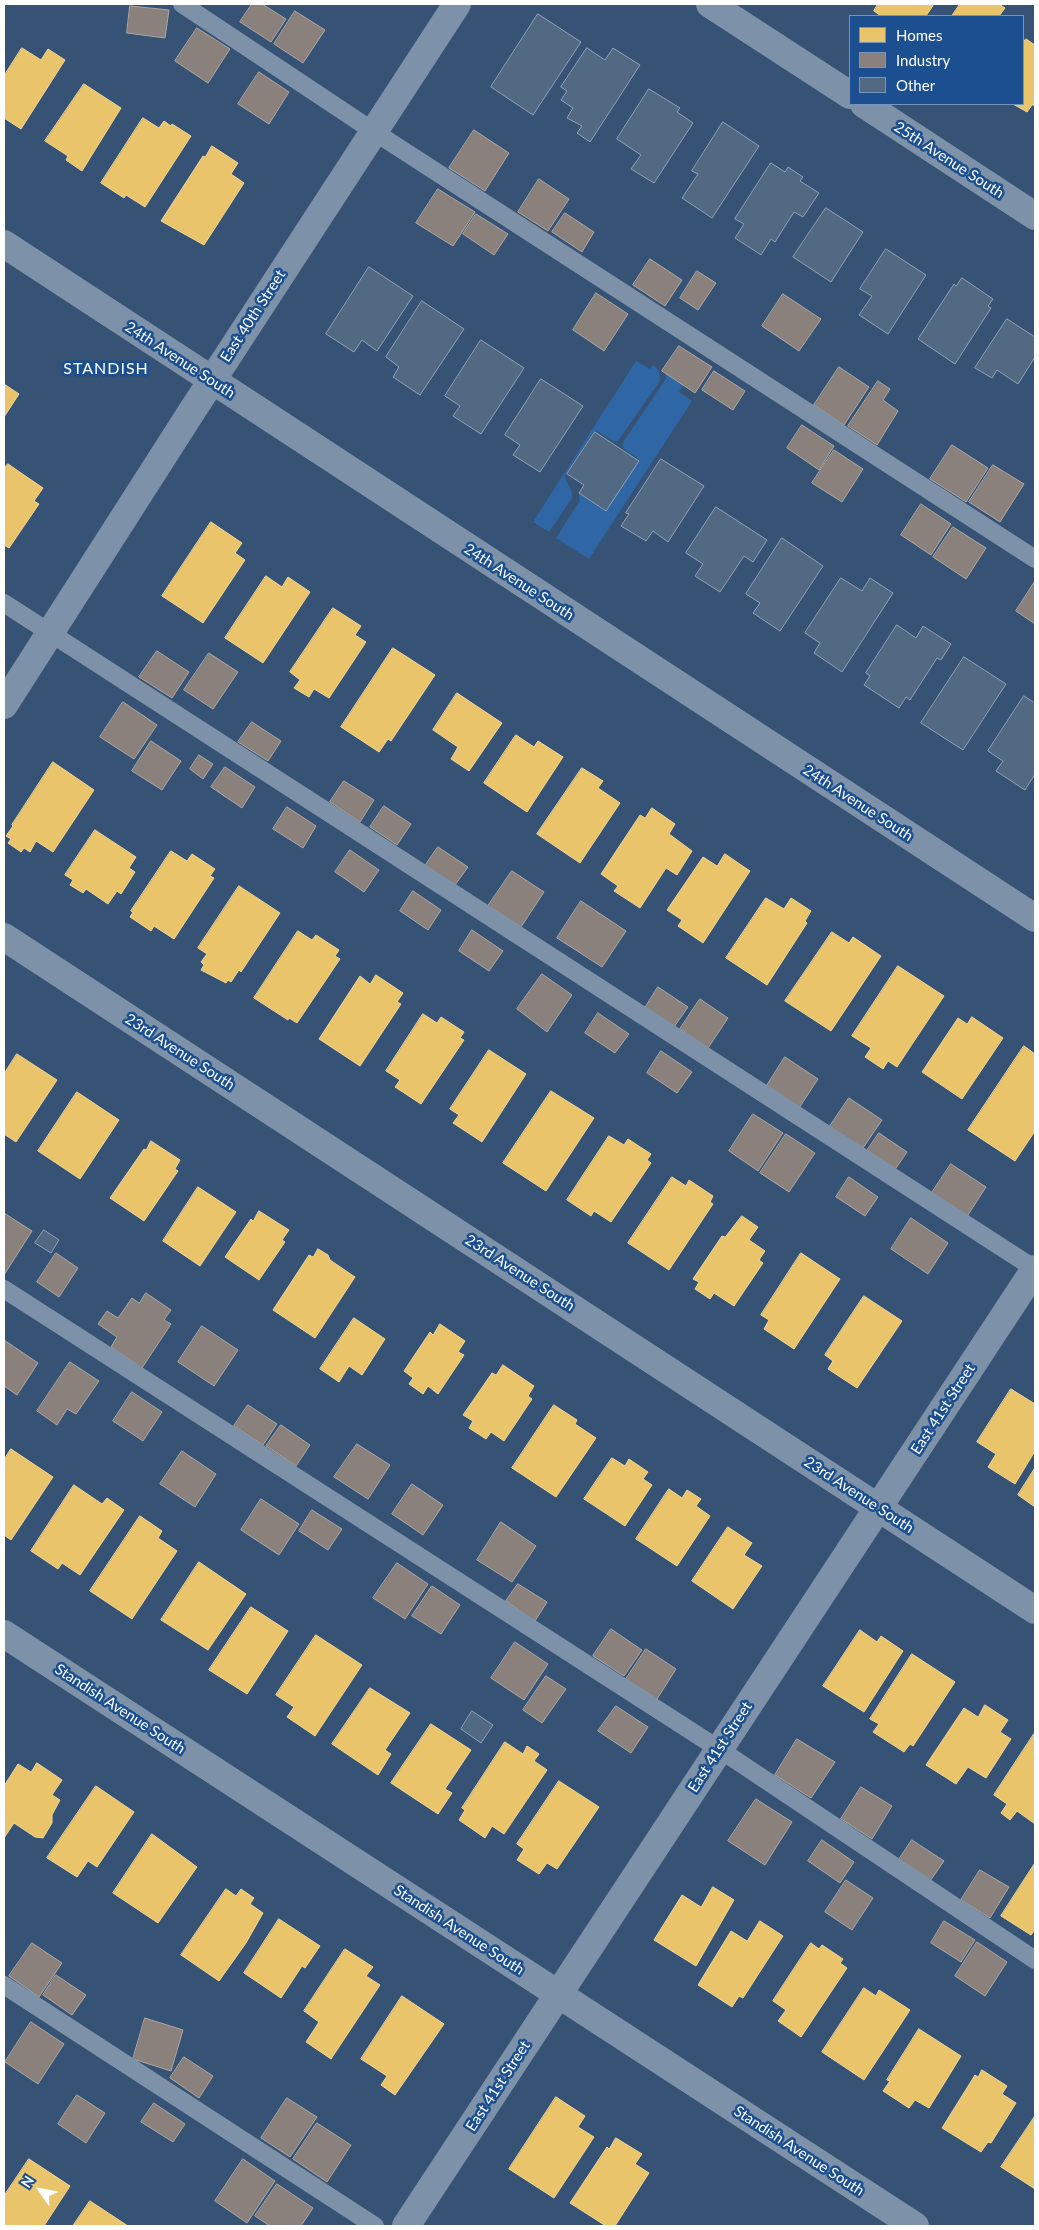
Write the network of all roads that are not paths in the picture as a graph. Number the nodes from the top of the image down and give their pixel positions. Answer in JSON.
{"nodes":[{"id":1,"x":182,"y":4,"type":"edge"},
{"id":2,"x":457,"y":4,"type":"edge"},
{"id":3,"x":710,"y":4,"type":"edge"},
{"id":4,"x":849,"y":94,"type":"edge"},
{"id":5,"x":866,"y":105,"type":"edge"},
{"id":6,"x":373,"y":131,"type":"junction"},
{"id":7,"x":1035,"y":216,"type":"edge"},
{"id":8,"x":4,"y":244,"type":"edge"},
{"id":9,"x":212,"y":381,"type":"junction"},
{"id":10,"x":1035,"y":559,"type":"edge"},
{"id":11,"x":4,"y":603,"type":"edge"},
{"id":12,"x":50,"y":632,"type":"junction"},
{"id":13,"x":4,"y":705,"type":"edge"},
{"id":14,"x":1035,"y":918,"type":"edge"},
{"id":15,"x":4,"y":937,"type":"edge"},
{"id":16,"x":1035,"y":1269,"type":"edge"},
{"id":17,"x":4,"y":1289,"type":"edge"},
{"id":18,"x":879,"y":1507,"type":"junction"},
{"id":19,"x":1035,"y":1610,"type":"edge"},
{"id":20,"x":4,"y":1634,"type":"edge"},
{"id":21,"x":719,"y":1749,"type":"junction"},
{"id":22,"x":1035,"y":1960,"type":"edge"},
{"id":23,"x":4,"y":1985,"type":"edge"},
{"id":24,"x":559,"y":1994,"type":"junction"},
{"id":25,"x":375,"y":2226,"type":"edge"},
{"id":26,"x":406,"y":2226,"type":"edge"},
{"id":27,"x":915,"y":2226,"type":"edge"}],
"edges":[{"from":1,"to":6,"type":"lane"},
{"from":2,"to":6,"type":"street","name":"East 40th Street"},
{"from":3,"to":4,"type":"street"},
{"from":5,"to":7,"type":"street","name":"25th Avenue South"},
{"from":6,"to":9,"type":"street","name":"East 40th Street"},
{"from":6,"to":10,"type":"lane"},
{"from":8,"to":9,"type":"street","name":"24th Avenue South"},
{"from":9,"to":12,"type":"street","name":"East 40th Street"},
{"from":9,"to":14,"type":"street","name":"24th Avenue South"},
{"from":11,"to":12,"type":"lane"},
{"from":12,"to":13,"type":"street","name":"East 40th Street"},
{"from":12,"to":16,"type":"lane"},
{"from":15,"to":18,"type":"street","name":"23rd Avenue South"},
{"from":16,"to":18,"type":"street","name":"East 41st Street"},
{"from":17,"to":21,"type":"lane"},
{"from":18,"to":19,"type":"street","name":"23rd Avenue South"},
{"from":18,"to":21,"type":"street","name":"East 41st Street"},
{"from":20,"to":24,"type":"street","name":"Standish Avenue South"},
{"from":21,"to":22,"type":"lane"},
{"from":21,"to":24,"type":"street","name":"East 41st Street"},
{"from":23,"to":25,"type":"lane"},
{"from":24,"to":26,"type":"street","name":"East 41st Street"},
{"from":24,"to":27,"type":"street","name":"Standish Avenue South"}]}
